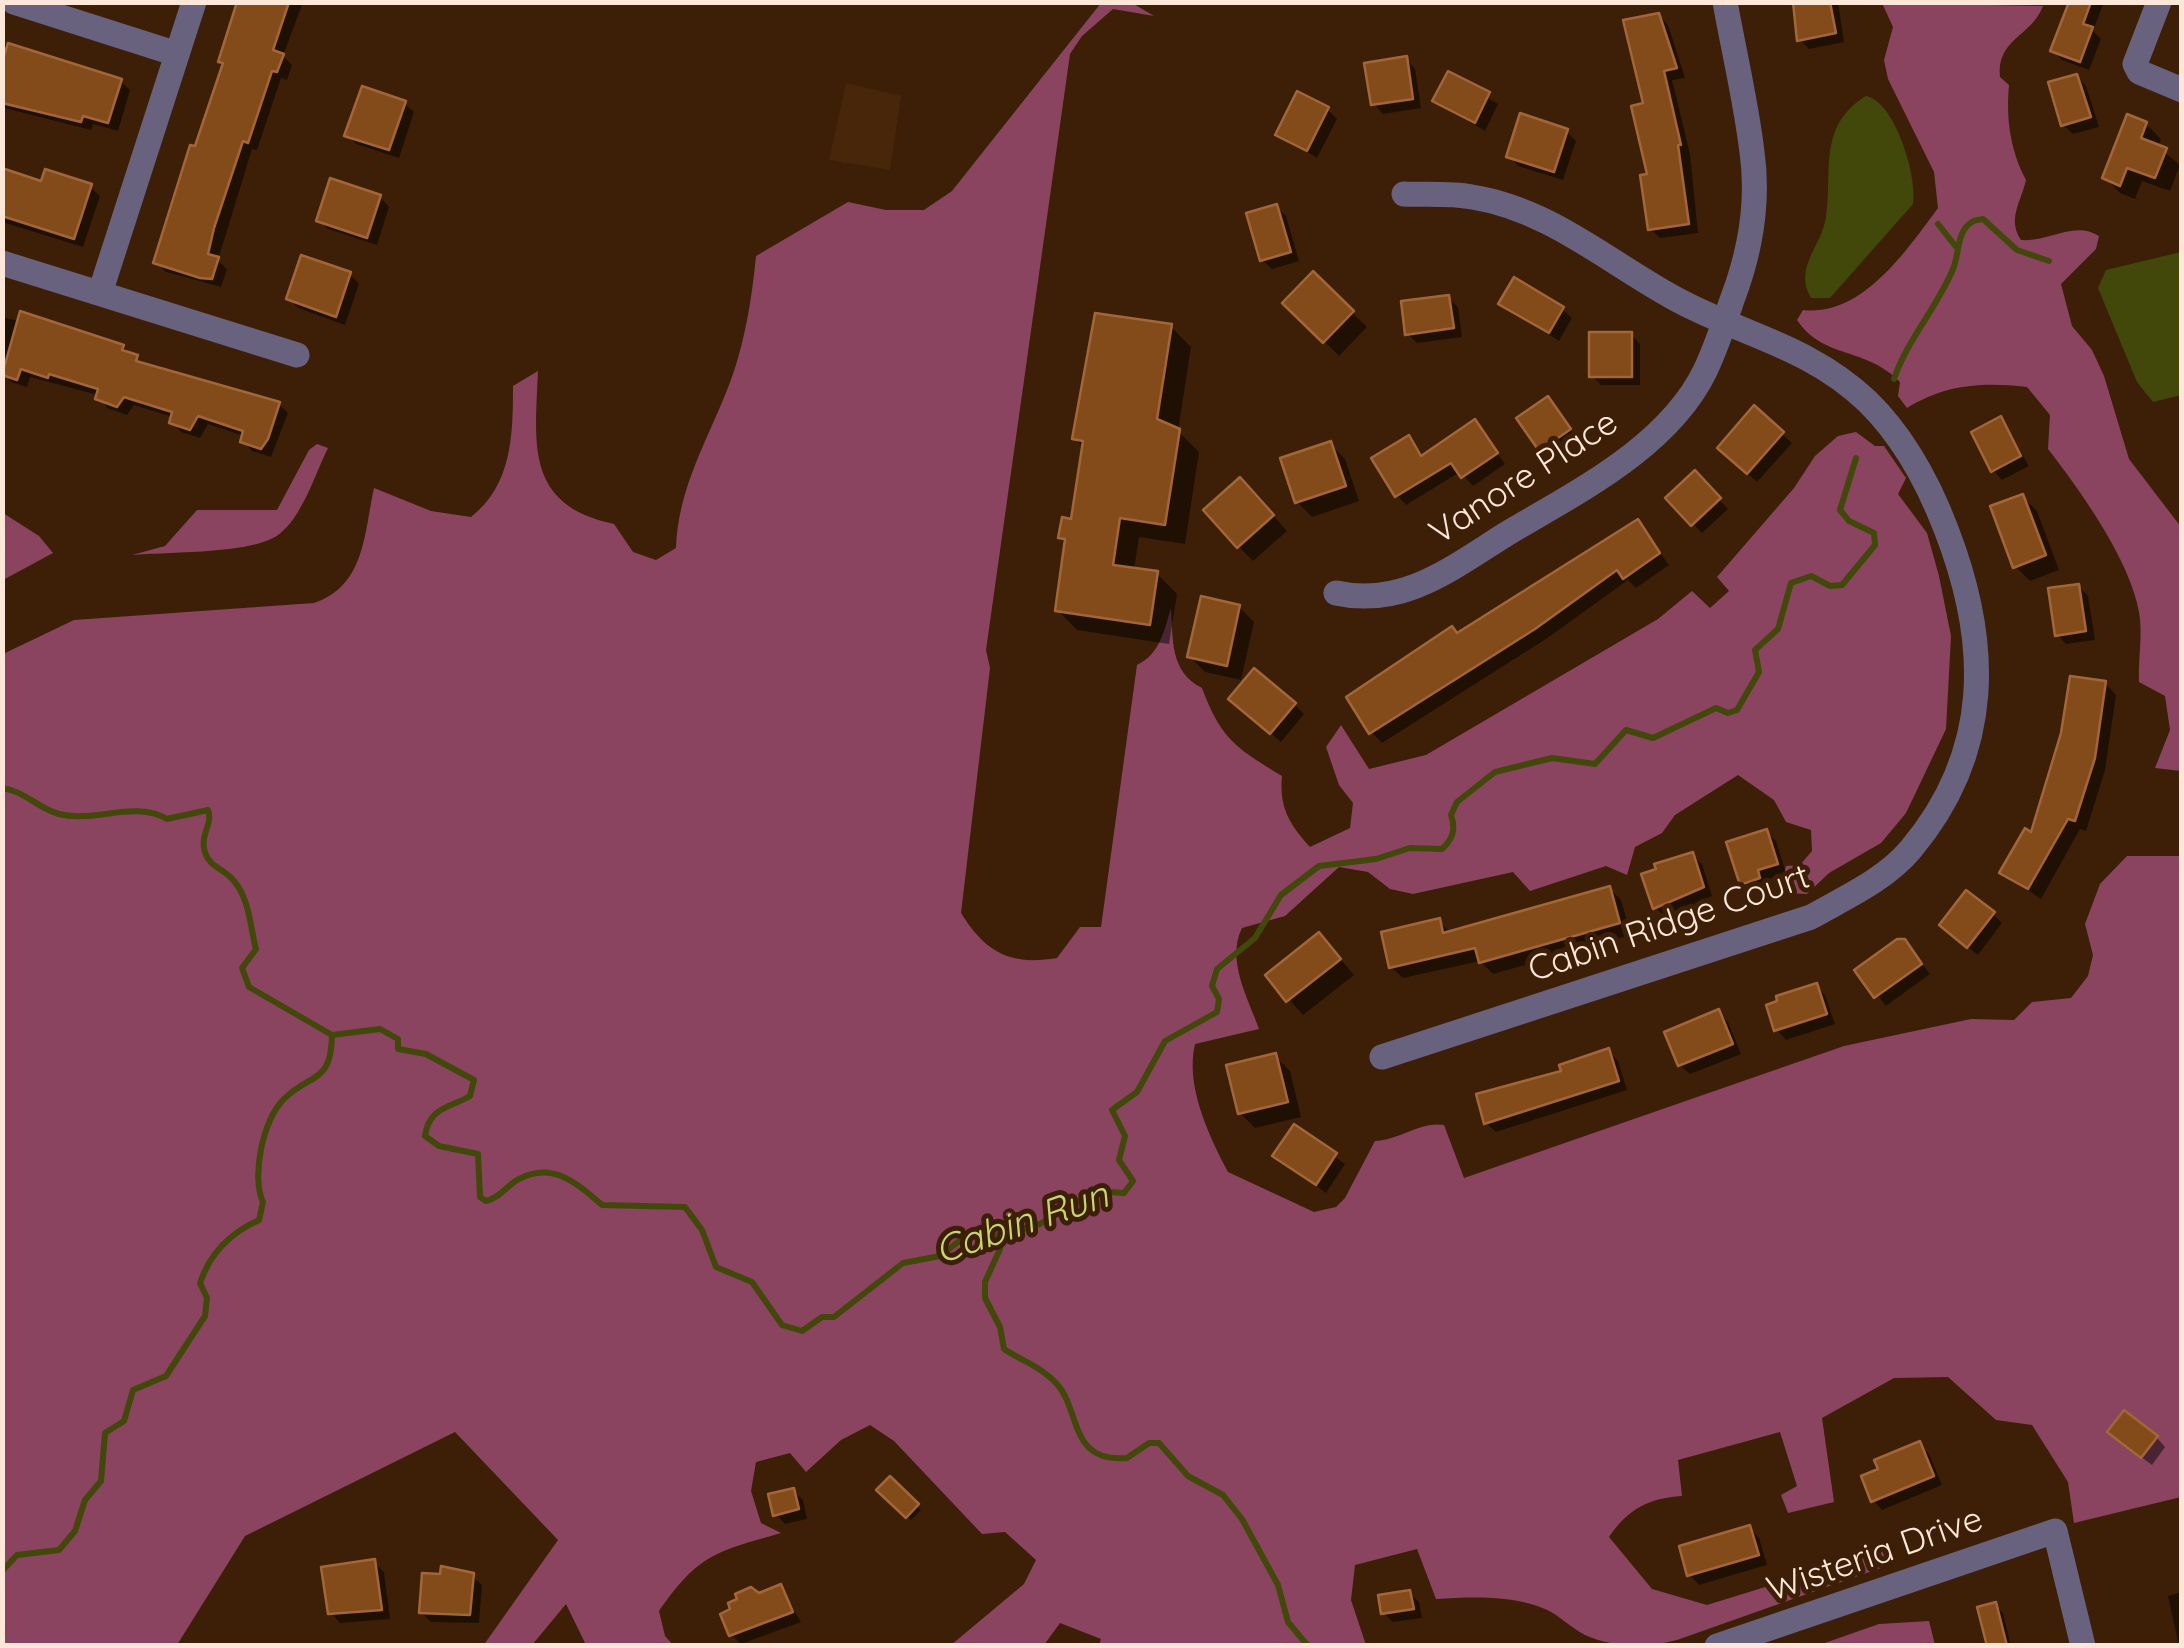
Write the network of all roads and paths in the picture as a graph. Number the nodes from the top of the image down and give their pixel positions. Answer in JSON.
{"nodes":[{"id":1,"x":14,"y":2,"type":"edge"},
{"id":2,"x":194,"y":2,"type":"edge"},
{"id":3,"x":1725,"y":2,"type":"edge"},
{"id":4,"x":2159,"y":2,"type":"edge"},
{"id":5,"x":177,"y":54,"type":"junction"},
{"id":6,"x":2182,"y":90,"type":"edge"},
{"id":7,"x":1404,"y":194,"type":"dead end"},
{"id":8,"x":2,"y":263,"type":"edge"},
{"id":9,"x":100,"y":294,"type":"junction"},
{"id":10,"x":1725,"y":320,"type":"junction"},
{"id":11,"x":297,"y":355,"type":"dead end"},
{"id":12,"x":1336,"y":593,"type":"dead end"},
{"id":13,"x":1382,"y":1057,"type":"dead end"},
{"id":14,"x":1717,"y":1646,"type":"edge"},
{"id":15,"x":2083,"y":1646,"type":"edge"}],
"edges":[{"from":1,"to":5,"type":"street"},
{"from":2,"to":5,"type":"street"},
{"from":3,"to":10,"type":"street","name":"Vanore Place"},
{"from":4,"to":6,"type":"street"},
{"from":5,"to":9,"type":"street"},
{"from":7,"to":10,"type":"street","name":"Cabin Ridge Court"},
{"from":8,"to":9,"type":"street"},
{"from":9,"to":11,"type":"street"},
{"from":10,"to":12,"type":"street","name":"Vanore Place"},
{"from":10,"to":13,"type":"street","name":"Cabin Ridge Court"},
{"from":14,"to":15,"type":"street","name":"Wisteria Drive"}]}
